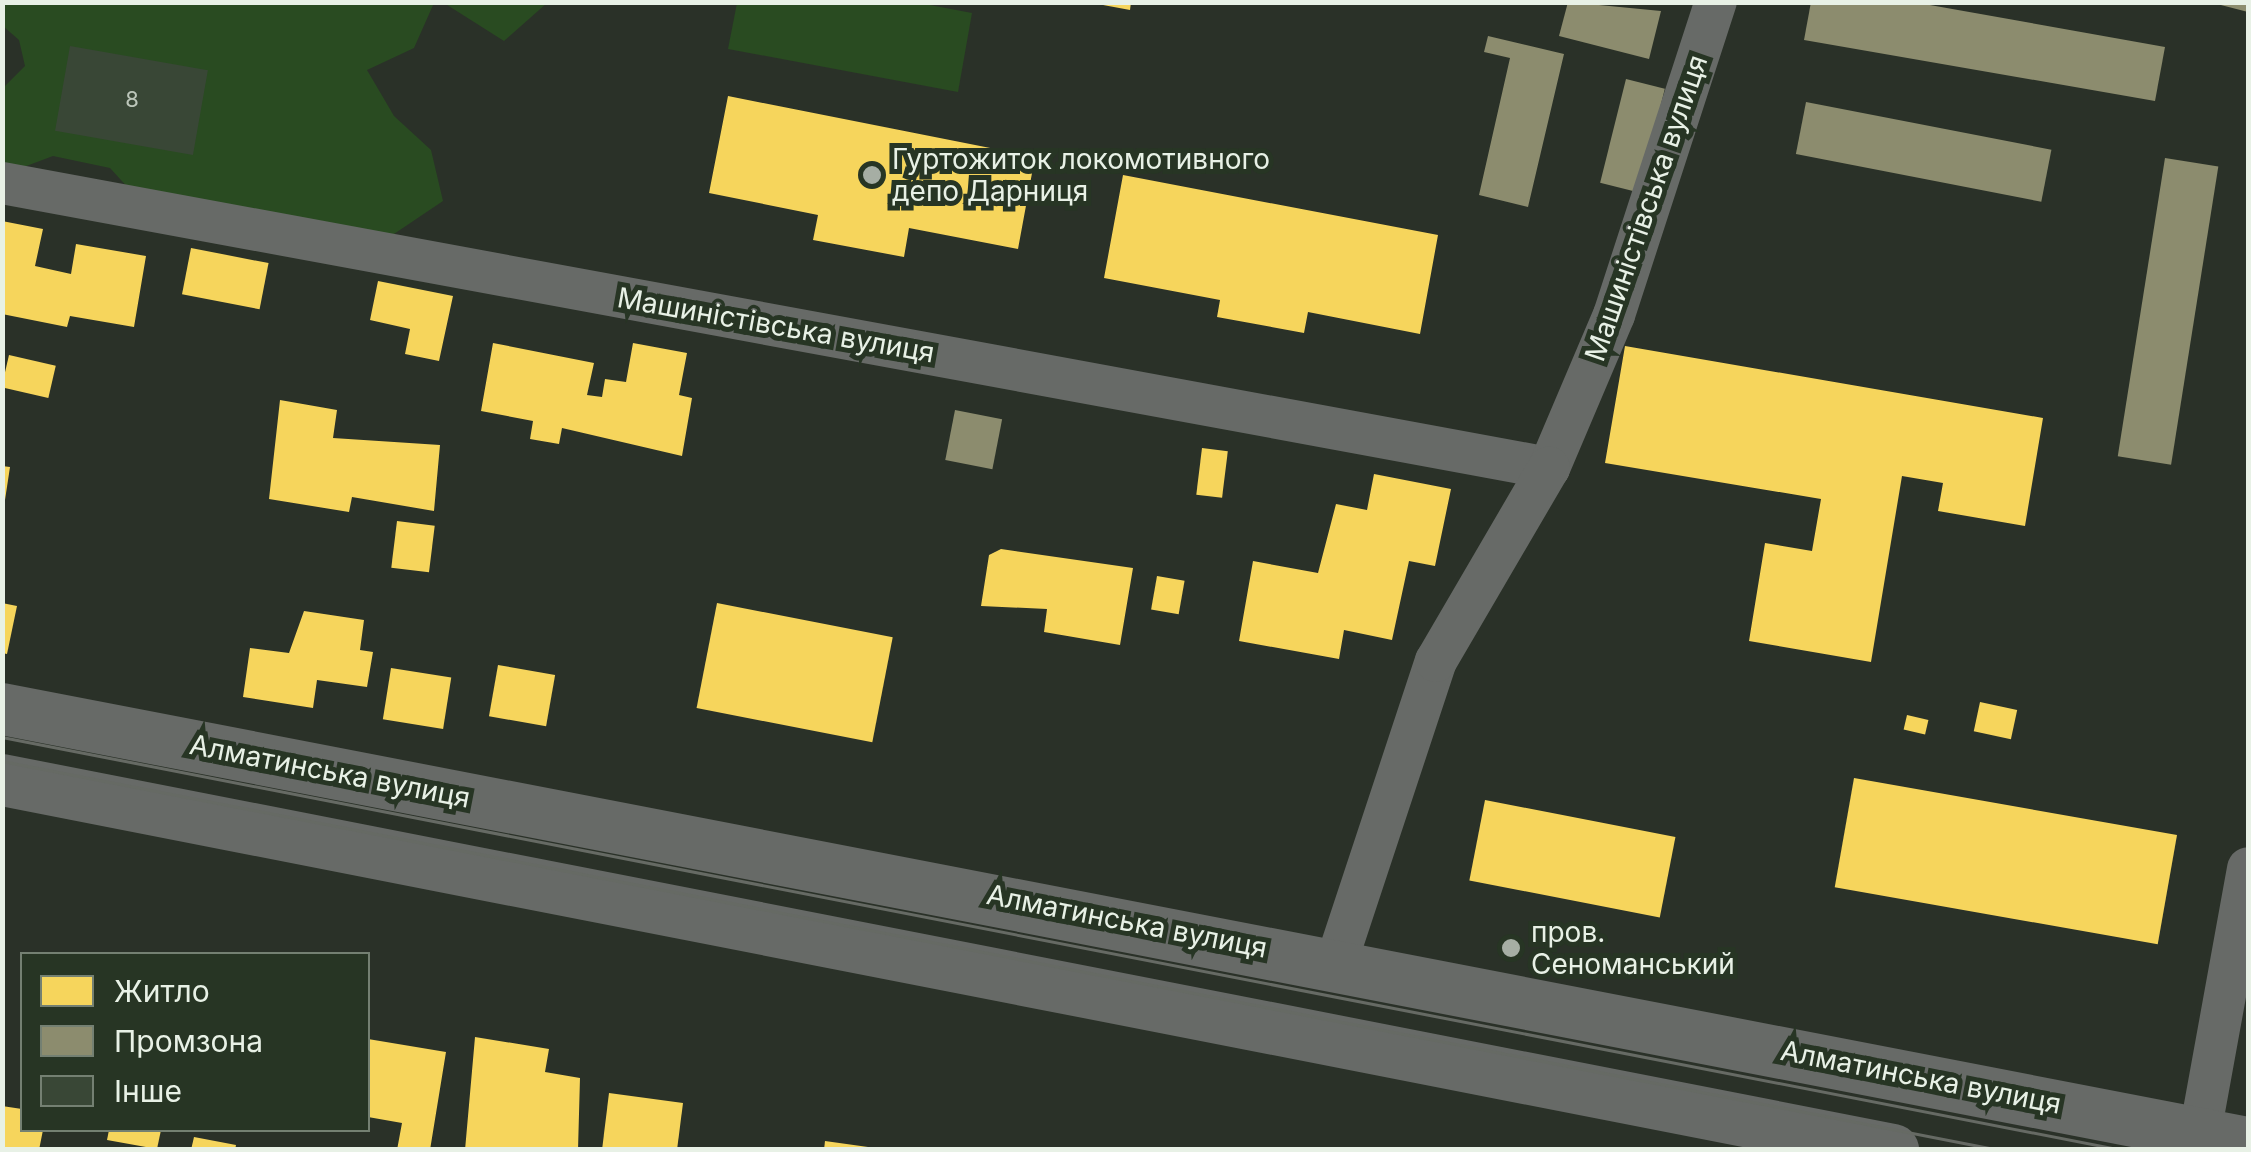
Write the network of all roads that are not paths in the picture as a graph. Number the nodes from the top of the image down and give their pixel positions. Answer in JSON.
{"nodes":[{"id":1,"x":1716,"y":2,"type":"edge"},
{"id":2,"x":2,"y":182,"type":"edge"},
{"id":3,"x":1549,"y":468,"type":"junction"},
{"id":4,"x":2,"y":710,"type":"edge"},
{"id":5,"x":2,"y":780,"type":"edge"},
{"id":6,"x":2248,"y":868,"type":"edge"},
{"id":7,"x":1336,"y":960,"type":"junction"},
{"id":8,"x":2224,"y":1138,"type":"edge"},
{"id":9,"x":1824,"y":1143,"type":"edge"},
{"id":10,"x":1893,"y":1150,"type":"edge"}],
"edges":[{"from":1,"to":3,"type":"street","name":"Машиністівська вулиця"},
{"from":2,"to":3,"type":"street","name":"Машиністівська вулиця"},
{"from":3,"to":7,"type":"street","name":"Машиністівська вулиця"},
{"from":4,"to":7,"type":"street","name":"Алматинська вулиця"},
{"from":5,"to":9,"type":"street"},
{"from":6,"to":8,"type":"street"},
{"from":7,"to":8,"type":"street","name":"Алматинська вулиця"},
{"from":9,"to":10,"type":"street"}]}
